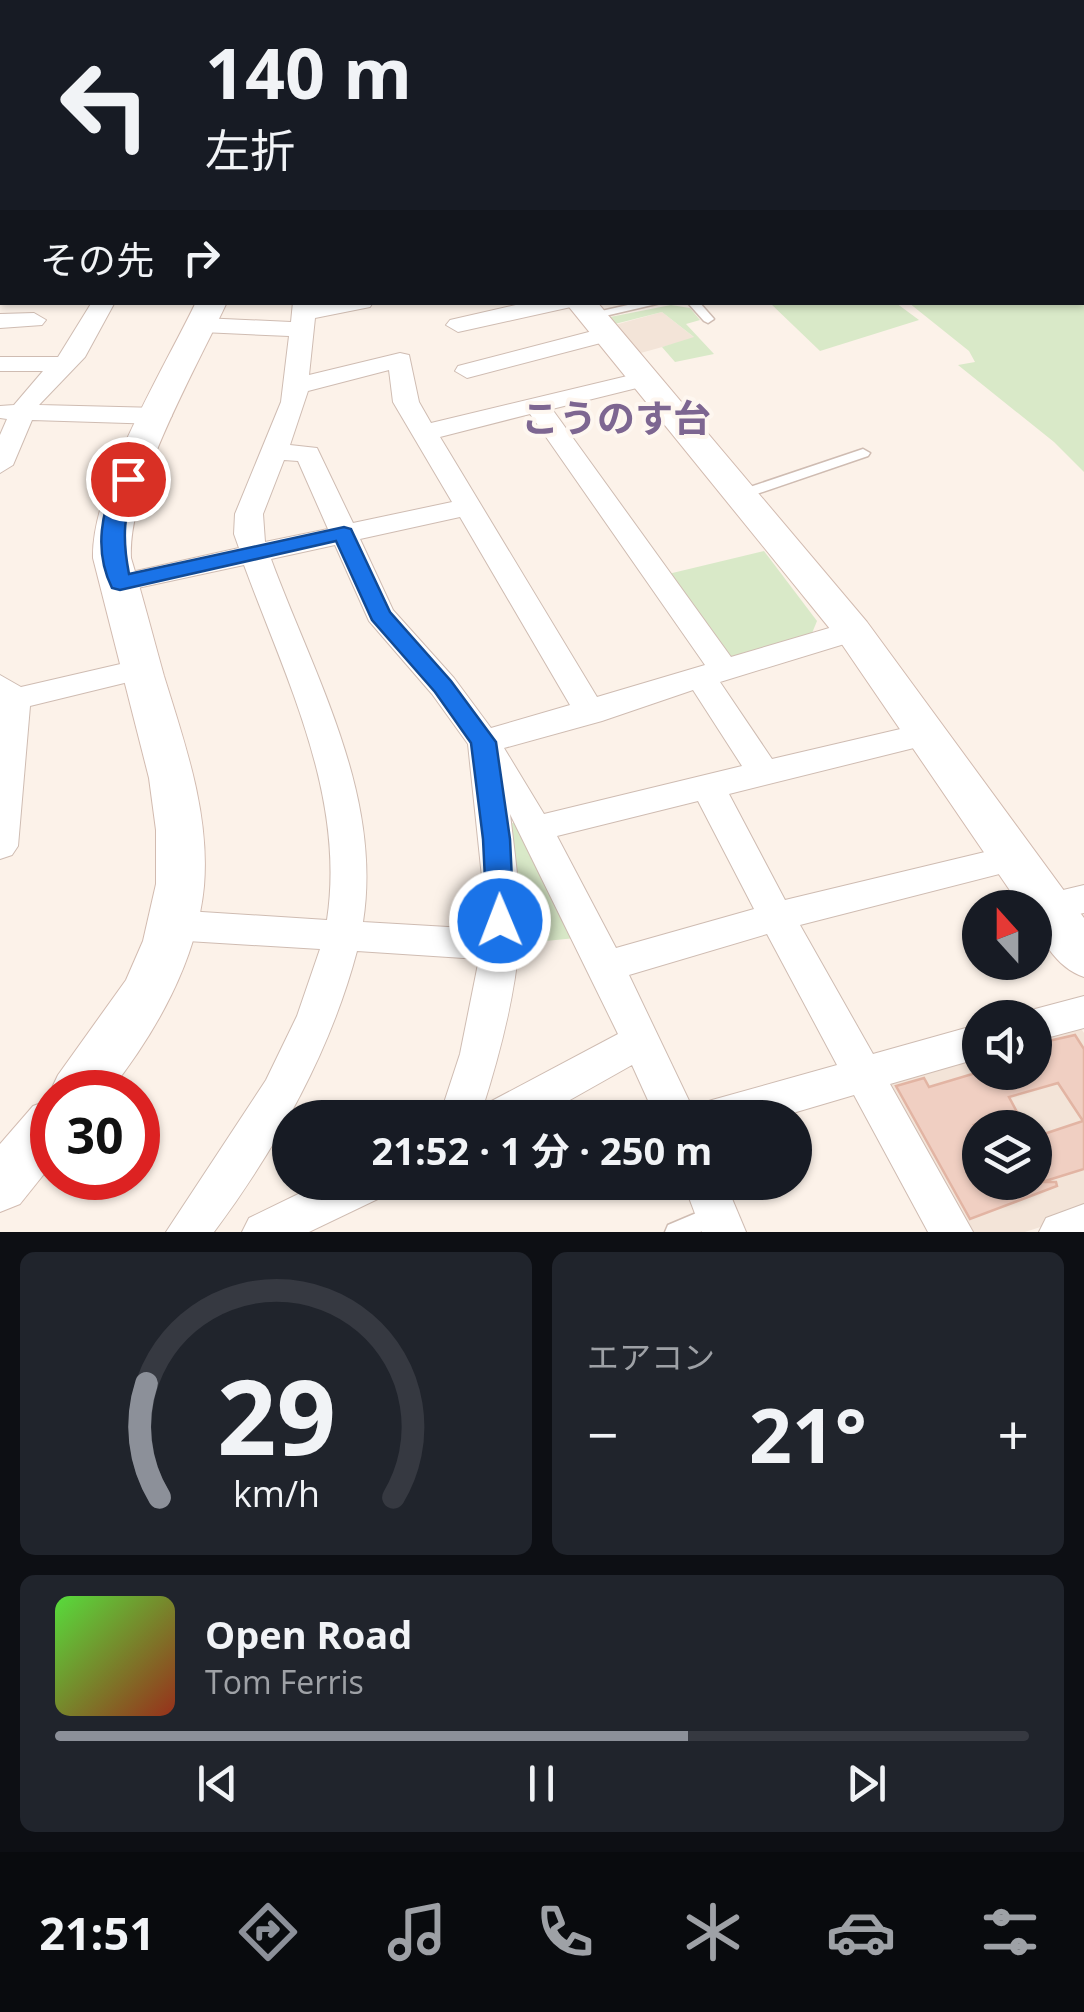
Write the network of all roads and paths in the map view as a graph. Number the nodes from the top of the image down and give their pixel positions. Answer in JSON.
{"nodes":[{"id":1,"x":102,"y":305,"type":"edge"},
{"id":2,"x":348,"y":305,"type":"edge"},
{"id":3,"x":641,"y":305,"type":"edge"},
{"id":4,"x":695,"y":305,"type":"edge"},
{"id":5,"x":602,"y":311,"type":"edge"},
{"id":6,"x":207,"y":314,"type":"edge"},
{"id":7,"x":302,"y":315,"type":"edge"},
{"id":8,"x":708,"y":319,"type":"dead end"},
{"id":9,"x":34,"y":320,"type":"dead end"},
{"id":10,"x":0,"y":321,"type":"edge"},
{"id":11,"x":458,"y":326,"type":"dead end"},
{"id":12,"x":0,"y":364,"type":"edge"},
{"id":13,"x":65,"y":364,"type":"junction"},
{"id":14,"x":467,"y":370,"type":"dead end"},
{"id":15,"x":644,"y":379,"type":"junction"},
{"id":16,"x":293,"y":387,"type":"junction"},
{"id":17,"x":536,"y":406,"type":"junction"},
{"id":18,"x":12,"y":411,"type":"edge"},
{"id":19,"x":159,"y":416,"type":"junction"},
{"id":20,"x":423,"y":433,"type":"junction"},
{"id":21,"x":274,"y":452,"type":"junction"},
{"id":22,"x":863,"y":454,"type":"dead end"},
{"id":23,"x":0,"y":465,"type":"edge"},
{"id":24,"x":740,"y":495,"type":"junction"},
{"id":25,"x":467,"y":507,"type":"junction"},
{"id":26,"x":344,"y":533,"type":"junction"},
{"id":27,"x":255,"y":555,"type":"junction"},
{"id":28,"x":120,"y":583,"type":"junction"},
{"id":29,"x":853,"y":631,"type":"junction"},
{"id":30,"x":142,"y":669,"type":"junction"},
{"id":31,"x":714,"y":675,"type":"junction"},
{"id":32,"x":7,"y":692,"type":"edge"},
{"id":33,"x":592,"y":712,"type":"junction"},
{"id":34,"x":926,"y":734,"type":"junction"},
{"id":35,"x":484,"y":742,"type":"junction"},
{"id":36,"x":764,"y":774,"type":"junction"},
{"id":37,"x":4,"y":784,"type":"edge"},
{"id":38,"x":708,"y":787,"type":"junction"},
{"id":39,"x":538,"y":828,"type":"junction"},
{"id":40,"x":0,"y":846,"type":"edge"},
{"id":41,"x":1014,"y":858,"type":"junction"},
{"id":42,"x":1068,"y":903,"type":"edge"},
{"id":43,"x":776,"y":917,"type":"junction"},
{"id":44,"x":171,"y":925,"type":"junction"},
{"id":45,"x":342,"y":935,"type":"junction"},
{"id":46,"x":500,"y":945,"type":"junction"},
{"id":47,"x":1084,"y":957,"type":"edge"},
{"id":48,"x":608,"y":966,"type":"junction"},
{"id":49,"x":1084,"y":1012,"type":"edge"},
{"id":50,"x":1052,"y":1020,"type":"edge"},
{"id":51,"x":641,"y":1041,"type":"junction"},
{"id":52,"x":962,"y":1046,"type":"edge"},
{"id":53,"x":96,"y":1070,"type":"edge"},
{"id":54,"x":864,"y":1073,"type":"junction"},
{"id":55,"x":465,"y":1100,"type":"edge"},
{"id":56,"x":532,"y":1100,"type":"edge"},
{"id":57,"x":669,"y":1100,"type":"edge"},
{"id":58,"x":773,"y":1100,"type":"edge"},
{"id":59,"x":30,"y":1149,"type":"edge"},
{"id":60,"x":0,"y":1186,"type":"edge"},
{"id":61,"x":331,"y":1200,"type":"edge"},
{"id":62,"x":715,"y":1210,"type":"edge"},
{"id":63,"x":1084,"y":1224,"type":"edge"},
{"id":64,"x":188,"y":1232,"type":"edge"},
{"id":65,"x":264,"y":1232,"type":"edge"},
{"id":66,"x":676,"y":1232,"type":"edge"},
{"id":67,"x":951,"y":1232,"type":"edge"},
{"id":68,"x":1061,"y":1232,"type":"edge"}],
"edges":[{"from":1,"to":13,"type":"street"},
{"from":2,"to":7,"type":"street"},
{"from":3,"to":5,"type":"lane"},
{"from":4,"to":8,"type":"lane"},
{"from":5,"to":11,"type":"street"},
{"from":5,"to":14,"type":"street"},
{"from":5,"to":15,"type":"street"},
{"from":6,"to":7,"type":"street"},
{"from":6,"to":19,"type":"street"},
{"from":7,"to":16,"type":"street"},
{"from":9,"to":10,"type":"street"},
{"from":12,"to":13,"type":"street"},
{"from":13,"to":18,"type":"street"},
{"from":15,"to":17,"type":"street"},
{"from":15,"to":24,"type":"street"},
{"from":16,"to":20,"type":"street"},
{"from":16,"to":21,"type":"street"},
{"from":17,"to":20,"type":"street"},
{"from":17,"to":31,"type":"street"},
{"from":18,"to":19,"type":"street"},
{"from":18,"to":23,"type":"street"},
{"from":19,"to":28,"type":"street"},
{"from":20,"to":25,"type":"street"},
{"from":21,"to":26,"type":"street"},
{"from":21,"to":27,"type":"street"},
{"from":22,"to":24,"type":"lane"},
{"from":24,"to":29,"type":"street"},
{"from":25,"to":26,"type":"street"},
{"from":25,"to":33,"type":"street"},
{"from":26,"to":27,"type":"street"},
{"from":26,"to":35,"type":"street"},
{"from":27,"to":28,"type":"street"},
{"from":27,"to":45,"type":"street"},
{"from":28,"to":30,"type":"street"},
{"from":29,"to":31,"type":"street"},
{"from":29,"to":34,"type":"street"},
{"from":30,"to":32,"type":"street"},
{"from":30,"to":44,"type":"street"},
{"from":31,"to":33,"type":"street"},
{"from":31,"to":36,"type":"street"},
{"from":32,"to":37,"type":"street"},
{"from":33,"to":35,"type":"street"},
{"from":34,"to":36,"type":"street"},
{"from":34,"to":41,"type":"street"},
{"from":35,"to":39,"type":"street"},
{"from":35,"to":46,"type":"street"},
{"from":36,"to":38,"type":"street"},
{"from":37,"to":40,"type":"street"},
{"from":38,"to":39,"type":"street"},
{"from":38,"to":43,"type":"street"},
{"from":39,"to":48,"type":"street"},
{"from":41,"to":42,"type":"street"},
{"from":41,"to":43,"type":"street"},
{"from":42,"to":47,"type":"street"},
{"from":43,"to":48,"type":"street"},
{"from":43,"to":54,"type":"street"},
{"from":44,"to":45,"type":"street"},
{"from":44,"to":53,"type":"street"},
{"from":45,"to":46,"type":"street"},
{"from":45,"to":64,"type":"street"},
{"from":46,"to":55,"type":"street"},
{"from":48,"to":51,"type":"street"},
{"from":49,"to":50,"type":"street"},
{"from":51,"to":56,"type":"street"},
{"from":51,"to":57,"type":"street"},
{"from":52,"to":54,"type":"street"},
{"from":54,"to":58,"type":"street"},
{"from":54,"to":67,"type":"street"},
{"from":59,"to":60,"type":"street"},
{"from":61,"to":65,"type":"street"},
{"from":62,"to":66,"type":"lane"},
{"from":63,"to":68,"type":"street"}]}
